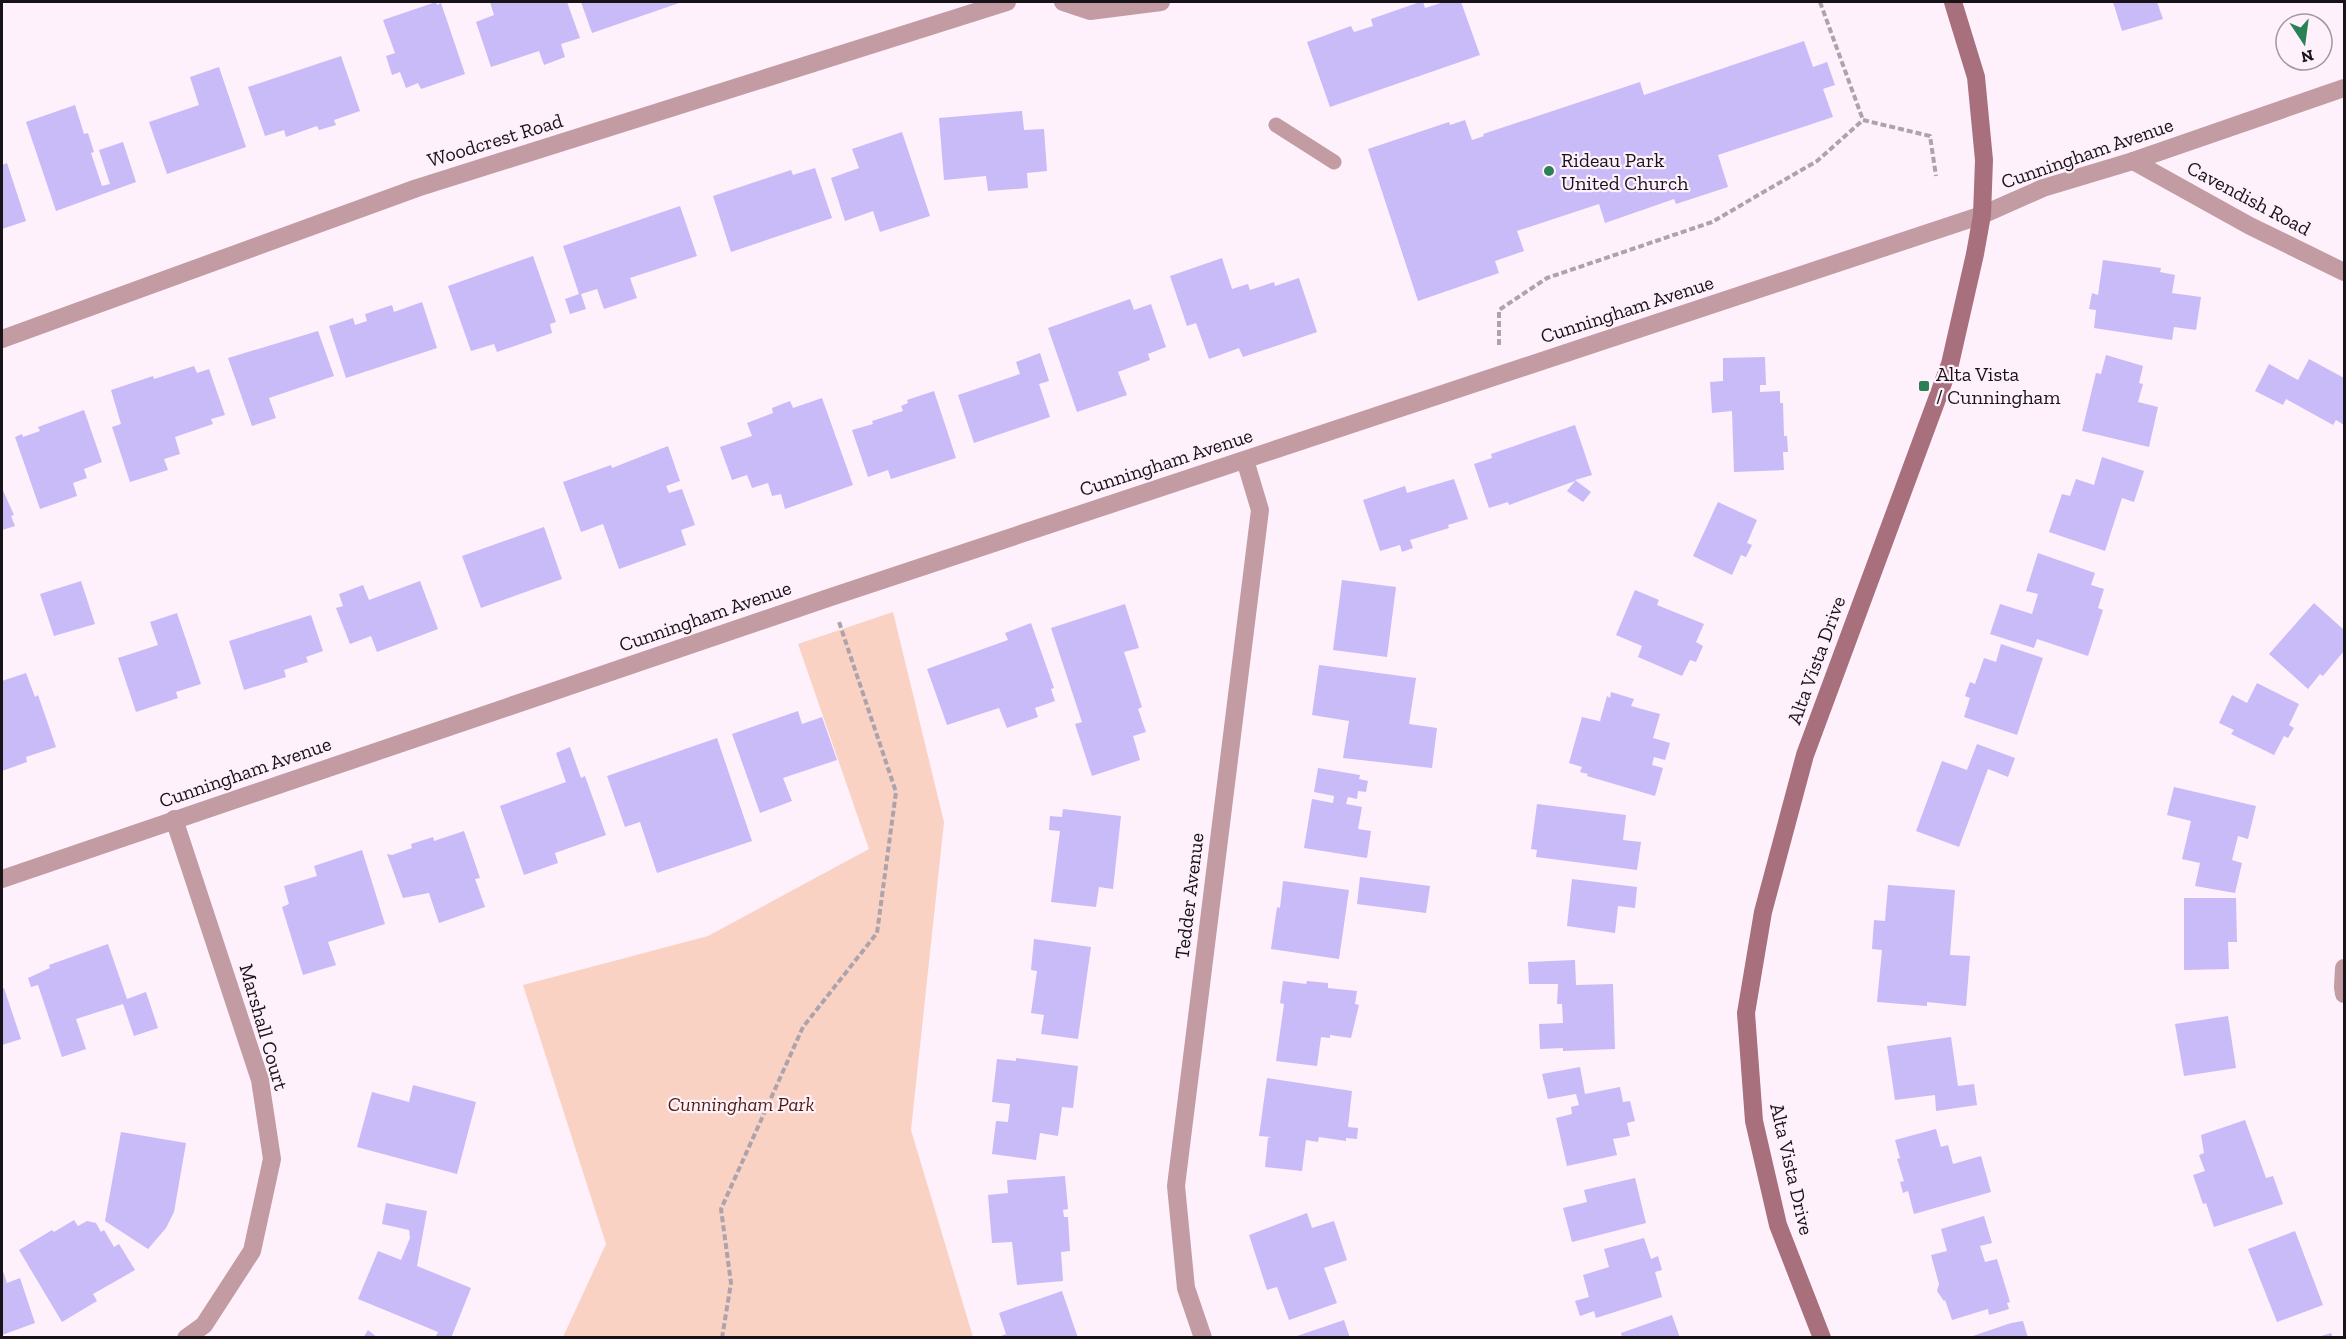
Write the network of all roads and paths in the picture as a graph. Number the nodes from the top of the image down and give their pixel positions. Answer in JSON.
{"nodes":[{"id":1,"x":1007,"y":2,"type":"edge"},
{"id":2,"x":1062,"y":2,"type":"edge"},
{"id":3,"x":1161,"y":2,"type":"edge"},
{"id":4,"x":1821,"y":2,"type":"edge"},
{"id":5,"x":1953,"y":2,"type":"edge"},
{"id":6,"x":2344,"y":88,"type":"edge"},
{"id":7,"x":1863,"y":120,"type":"junction"},
{"id":8,"x":1276,"y":125,"type":"dead end"},
{"id":9,"x":2133,"y":161,"type":"junction"},
{"id":10,"x":1334,"y":162,"type":"dead end"},
{"id":11,"x":1936,"y":176,"type":"dead end"},
{"id":12,"x":1982,"y":215,"type":"junction"},
{"id":13,"x":2344,"y":272,"type":"edge"},
{"id":14,"x":2,"y":339,"type":"edge"},
{"id":15,"x":1499,"y":375,"type":"junction"},
{"id":16,"x":1245,"y":460,"type":"junction"},
{"id":17,"x":831,"y":597,"type":"junction"},
{"id":18,"x":174,"y":819,"type":"junction"},
{"id":19,"x":2,"y":879,"type":"edge"},
{"id":20,"x":2344,"y":968,"type":"edge"},
{"id":21,"x":2344,"y":994,"type":"edge"},
{"id":22,"x":186,"y":1338,"type":"edge"},
{"id":23,"x":722,"y":1338,"type":"edge"},
{"id":24,"x":1203,"y":1338,"type":"edge"},
{"id":25,"x":1822,"y":1338,"type":"edge"}],
"edges":[{"from":1,"to":14,"type":"street","name":"Woodcrest Road"},
{"from":2,"to":3,"type":"street"},
{"from":4,"to":7,"type":"path"},
{"from":5,"to":12,"type":"street","name":"Alta Vista Drive"},
{"from":6,"to":9,"type":"street","name":"Cunningham Avenue"},
{"from":7,"to":11,"type":"path"},
{"from":7,"to":15,"type":"path"},
{"from":8,"to":10,"type":"lane"},
{"from":9,"to":12,"type":"street","name":"Cunningham Avenue"},
{"from":9,"to":13,"type":"street","name":"Cavendish Road"},
{"from":12,"to":15,"type":"street","name":"Cunningham Avenue"},
{"from":12,"to":25,"type":"street","name":"Alta Vista Drive"},
{"from":15,"to":16,"type":"street","name":"Cunningham Avenue"},
{"from":16,"to":17,"type":"street","name":"Cunningham Avenue"},
{"from":16,"to":24,"type":"street","name":"Tedder Avenue"},
{"from":17,"to":18,"type":"street","name":"Cunningham Avenue"},
{"from":17,"to":23,"type":"path"},
{"from":18,"to":19,"type":"street","name":"Cunningham Avenue"},
{"from":18,"to":22,"type":"street","name":"Marshall Court"},
{"from":20,"to":21,"type":"street"}]}
